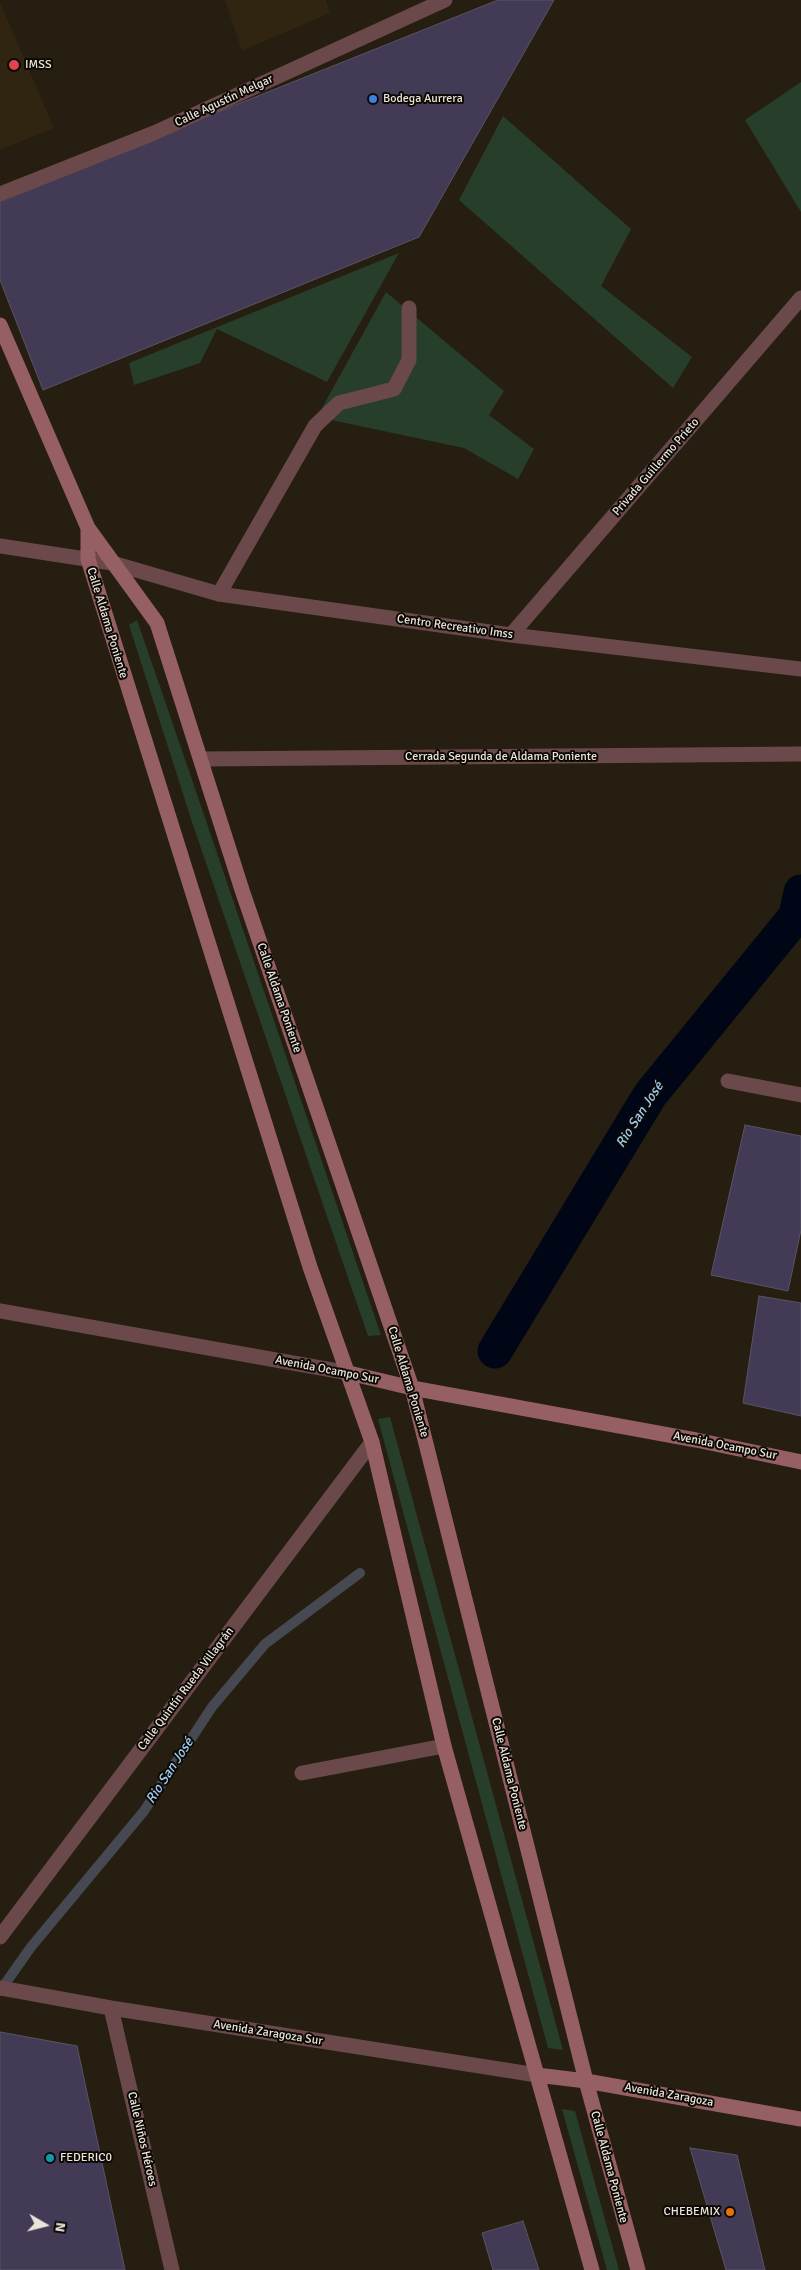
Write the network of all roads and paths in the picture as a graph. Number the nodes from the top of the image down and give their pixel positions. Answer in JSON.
{"nodes":[{"id":1,"x":445,"y":0,"type":"edge"},
{"id":2,"x":0,"y":194,"type":"edge"},
{"id":3,"x":801,"y":298,"type":"edge"},
{"id":4,"x":409,"y":308,"type":"dead end"},
{"id":5,"x":0,"y":325,"type":"edge"},
{"id":6,"x":88,"y":528,"type":"junction"},
{"id":7,"x":0,"y":546,"type":"edge"},
{"id":8,"x":88,"y":560,"type":"junction"},
{"id":9,"x":112,"y":563,"type":"junction"},
{"id":10,"x":219,"y":594,"type":"junction"},
{"id":11,"x":511,"y":636,"type":"junction"},
{"id":12,"x":801,"y":669,"type":"edge"},
{"id":13,"x":801,"y":754,"type":"edge"},
{"id":14,"x":202,"y":760,"type":"junction"},
{"id":15,"x":728,"y":1081,"type":"dead end"},
{"id":16,"x":801,"y":1095,"type":"edge"},
{"id":17,"x":0,"y":1311,"type":"edge"},
{"id":18,"x":349,"y":1373,"type":"junction"},
{"id":19,"x":412,"y":1388,"type":"junction"},
{"id":20,"x":372,"y":1442,"type":"junction"},
{"id":21,"x":801,"y":1462,"type":"edge"},
{"id":22,"x":444,"y":1746,"type":"junction"},
{"id":23,"x":302,"y":1773,"type":"dead end"},
{"id":24,"x":0,"y":1937,"type":"edge"},
{"id":25,"x":0,"y":1988,"type":"edge"},
{"id":26,"x":111,"y":2008,"type":"junction"},
{"id":27,"x":537,"y":2074,"type":"junction"},
{"id":28,"x":586,"y":2081,"type":"junction"},
{"id":29,"x":801,"y":2118,"type":"edge"},
{"id":30,"x":172,"y":2270,"type":"edge"},
{"id":31,"x":592,"y":2270,"type":"edge"},
{"id":32,"x":638,"y":2270,"type":"edge"}],
"edges":[{"from":1,"to":2,"type":"street","name":"Calle Agustín Melgar"},
{"from":3,"to":11,"type":"street","name":"Privada Guillermo Prieto"},
{"from":4,"to":10,"type":"street"},
{"from":5,"to":6,"type":"main road","name":"Calle Aldama Poniente"},
{"from":6,"to":8,"type":"main road","name":"Calle Aldama Poniente"},
{"from":6,"to":9,"type":"main road","name":"Calle Aldama Poniente"},
{"from":7,"to":8,"type":"street","name":"Centro Recreativo Imss"},
{"from":8,"to":9,"type":"street","name":"Centro Recreativo Imss"},
{"from":8,"to":18,"type":"main road","name":"Calle Aldama Poniente"},
{"from":9,"to":10,"type":"street","name":"Centro Recreativo Imss"},
{"from":9,"to":14,"type":"main road","name":"Calle Aldama Poniente"},
{"from":10,"to":11,"type":"street","name":"Centro Recreativo Imss"},
{"from":11,"to":12,"type":"street","name":"Centro Recreativo Imss"},
{"from":13,"to":14,"type":"street","name":"Cerrada Segunda de Aldama Poniente"},
{"from":14,"to":19,"type":"main road","name":"Calle Aldama Poniente"},
{"from":15,"to":16,"type":"street"},
{"from":17,"to":18,"type":"street","name":"Avenida Ocampo Sur"},
{"from":18,"to":19,"type":"main road","name":"Avenida Ocampo Sur"},
{"from":18,"to":20,"type":"main road","name":"Calle Aldama Poniente"},
{"from":19,"to":21,"type":"main road","name":"Avenida Ocampo Sur"},
{"from":19,"to":28,"type":"main road","name":"Calle Aldama Poniente"},
{"from":20,"to":22,"type":"main road","name":"Calle Aldama Poniente"},
{"from":20,"to":24,"type":"street","name":"Calle Quintín Rueda Villagrán"},
{"from":22,"to":23,"type":"street"},
{"from":22,"to":27,"type":"main road","name":"Calle Aldama Poniente"},
{"from":25,"to":26,"type":"street","name":"Avenida Zaragoza Sur"},
{"from":26,"to":27,"type":"street","name":"Avenida Zaragoza Sur"},
{"from":26,"to":30,"type":"street","name":"Calle Niños Héroes"},
{"from":27,"to":28,"type":"main road","name":"Avenida Zaragoza"},
{"from":27,"to":31,"type":"main road","name":"Calle Aldama Poniente"},
{"from":28,"to":29,"type":"main road","name":"Avenida Zaragoza"},
{"from":28,"to":32,"type":"main road","name":"Calle Aldama Poniente"}]}
